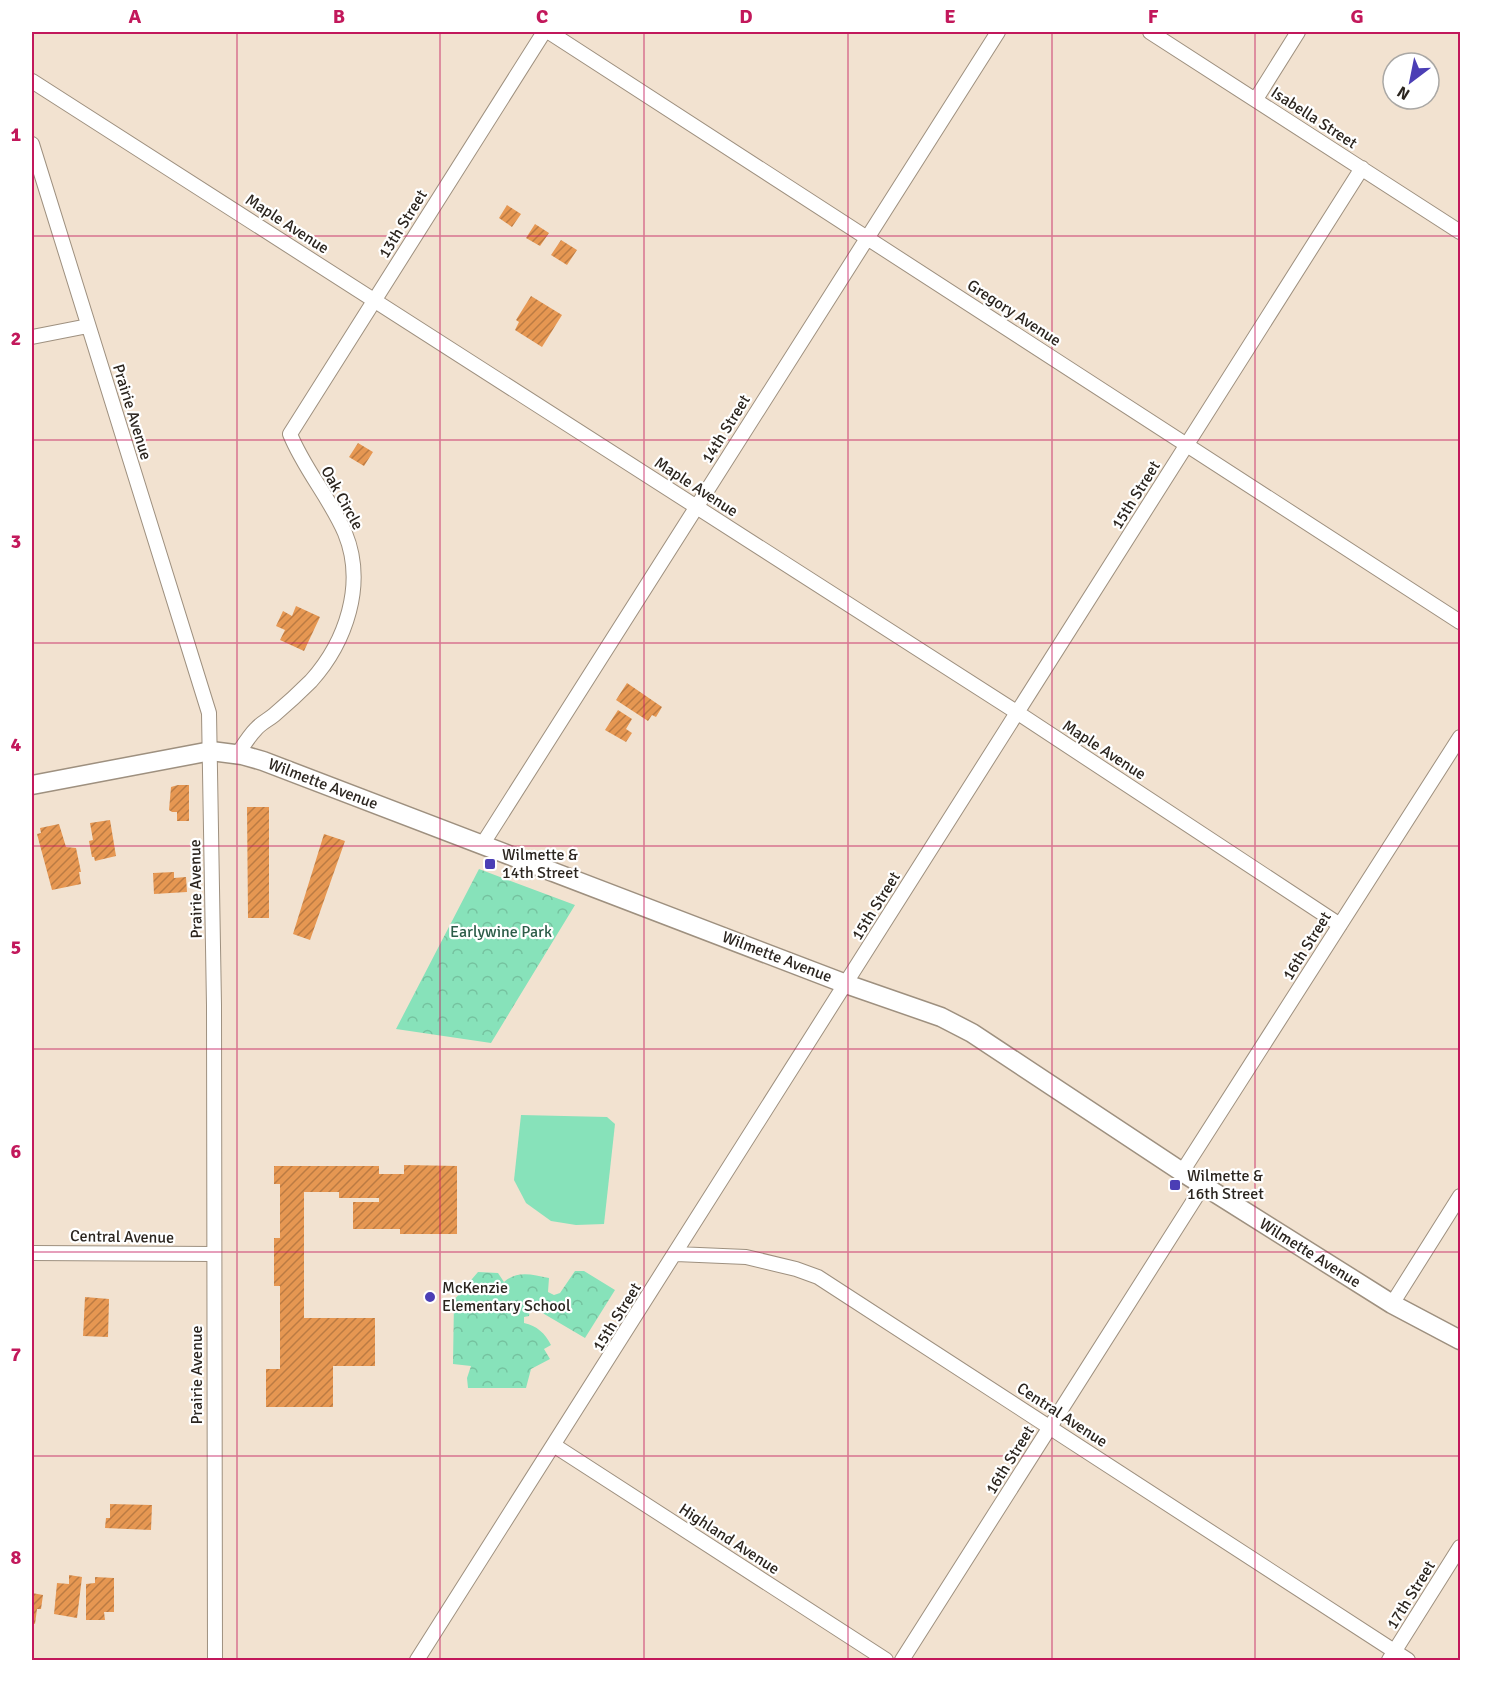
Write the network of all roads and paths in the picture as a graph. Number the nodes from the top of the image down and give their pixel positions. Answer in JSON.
{"nodes":[{"id":1,"x":547,"y":32,"type":"edge"},
{"id":2,"x":998,"y":32,"type":"edge"},
{"id":3,"x":1150,"y":32,"type":"edge"},
{"id":4,"x":1298,"y":32,"type":"edge"},
{"id":5,"x":32,"y":81,"type":"edge"},
{"id":6,"x":1256,"y":99,"type":"junction"},
{"id":7,"x":32,"y":144,"type":"edge"},
{"id":8,"x":1362,"y":168,"type":"junction"},
{"id":9,"x":1461,"y":232,"type":"edge"},
{"id":10,"x":867,"y":237,"type":"junction"},
{"id":11,"x":375,"y":300,"type":"junction"},
{"id":12,"x":88,"y":326,"type":"junction"},
{"id":13,"x":32,"y":337,"type":"edge"},
{"id":14,"x":290,"y":434,"type":"joint"},
{"id":15,"x":1188,"y":445,"type":"junction"},
{"id":16,"x":696,"y":507,"type":"junction"},
{"id":17,"x":1461,"y":622,"type":"edge"},
{"id":18,"x":1018,"y":713,"type":"junction"},
{"id":19,"x":1461,"y":737,"type":"edge"},
{"id":20,"x":211,"y":751,"type":"junction"},
{"id":21,"x":237,"y":754,"type":"junction"},
{"id":22,"x":32,"y":785,"type":"edge"},
{"id":23,"x":482,"y":845,"type":"junction"},
{"id":24,"x":1340,"y":925,"type":"junction"},
{"id":25,"x":846,"y":984,"type":"junction"},
{"id":26,"x":1182,"y":1172,"type":"junction"},
{"id":27,"x":1203,"y":1186,"type":"junction"},
{"id":28,"x":1461,"y":1196,"type":"edge"},
{"id":29,"x":32,"y":1253,"type":"edge"},
{"id":30,"x":213,"y":1254,"type":"junction"},
{"id":31,"x":676,"y":1254,"type":"junction"},
{"id":32,"x":1392,"y":1304,"type":"junction"},
{"id":33,"x":1461,"y":1340,"type":"edge"},
{"id":34,"x":1050,"y":1428,"type":"junction"},
{"id":35,"x":555,"y":1446,"type":"junction"},
{"id":36,"x":1461,"y":1547,"type":"edge"},
{"id":37,"x":1391,"y":1656,"type":"edge"},
{"id":38,"x":214,"y":1660,"type":"edge"},
{"id":39,"x":417,"y":1660,"type":"edge"},
{"id":40,"x":886,"y":1660,"type":"edge"},
{"id":41,"x":902,"y":1660,"type":"edge"},
{"id":42,"x":1408,"y":1660,"type":"edge"}],
"edges":[{"from":1,"to":10,"type":"street","name":"Gregory Avenue"},
{"from":1,"to":11,"type":"street","name":"13th Street"},
{"from":2,"to":10,"type":"street","name":"14th Street"},
{"from":3,"to":6,"type":"street","name":"Isabella Street"},
{"from":4,"to":6,"type":"street"},
{"from":5,"to":11,"type":"street","name":"Maple Avenue"},
{"from":6,"to":8,"type":"street","name":"Isabella Street"},
{"from":7,"to":12,"type":"street","name":"Prairie Avenue"},
{"from":8,"to":9,"type":"street","name":"Isabella Street"},
{"from":8,"to":15,"type":"street","name":"15th Street"},
{"from":10,"to":15,"type":"street","name":"Gregory Avenue"},
{"from":10,"to":16,"type":"street","name":"14th Street"},
{"from":11,"to":14,"type":"street","name":"13th Street"},
{"from":11,"to":16,"type":"street","name":"Maple Avenue"},
{"from":12,"to":13,"type":"street"},
{"from":12,"to":20,"type":"street","name":"Prairie Avenue"},
{"from":14,"to":21,"type":"street","name":"Oak Circle"},
{"from":15,"to":17,"type":"street","name":"Gregory Avenue"},
{"from":15,"to":18,"type":"street","name":"15th Street"},
{"from":16,"to":18,"type":"street","name":"Maple Avenue"},
{"from":16,"to":23,"type":"street","name":"14th Street"},
{"from":18,"to":24,"type":"street","name":"Maple Avenue"},
{"from":18,"to":25,"type":"street","name":"15th Street"},
{"from":19,"to":24,"type":"street","name":"16th Street"},
{"from":20,"to":21,"type":"street","name":"Wilmette Avenue"},
{"from":20,"to":22,"type":"street","name":"Wilmette Avenue"},
{"from":20,"to":30,"type":"street","name":"Prairie Avenue"},
{"from":21,"to":23,"type":"street","name":"Wilmette Avenue"},
{"from":23,"to":25,"type":"street","name":"Wilmette Avenue"},
{"from":24,"to":26,"type":"street","name":"16th Street"},
{"from":25,"to":26,"type":"street","name":"Wilmette Avenue"},
{"from":25,"to":31,"type":"street","name":"15th Street"},
{"from":26,"to":27,"type":"street","name":"Wilmette Avenue"},
{"from":27,"to":32,"type":"street","name":"Wilmette Avenue"},
{"from":27,"to":34,"type":"street","name":"16th Street"},
{"from":28,"to":32,"type":"street"},
{"from":29,"to":30,"type":"street","name":"Central Avenue"},
{"from":30,"to":38,"type":"street","name":"Prairie Avenue"},
{"from":31,"to":34,"type":"street","name":"Central Avenue"},
{"from":31,"to":35,"type":"street","name":"15th Street"},
{"from":32,"to":33,"type":"street","name":"Wilmette Avenue"},
{"from":34,"to":37,"type":"street","name":"Central Avenue"},
{"from":34,"to":41,"type":"street","name":"16th Street"},
{"from":35,"to":39,"type":"street","name":"15th Street"},
{"from":35,"to":40,"type":"street","name":"Highland Avenue"},
{"from":36,"to":37,"type":"street","name":"17th Street"},
{"from":37,"to":42,"type":"street","name":"Central Avenue"}]}
